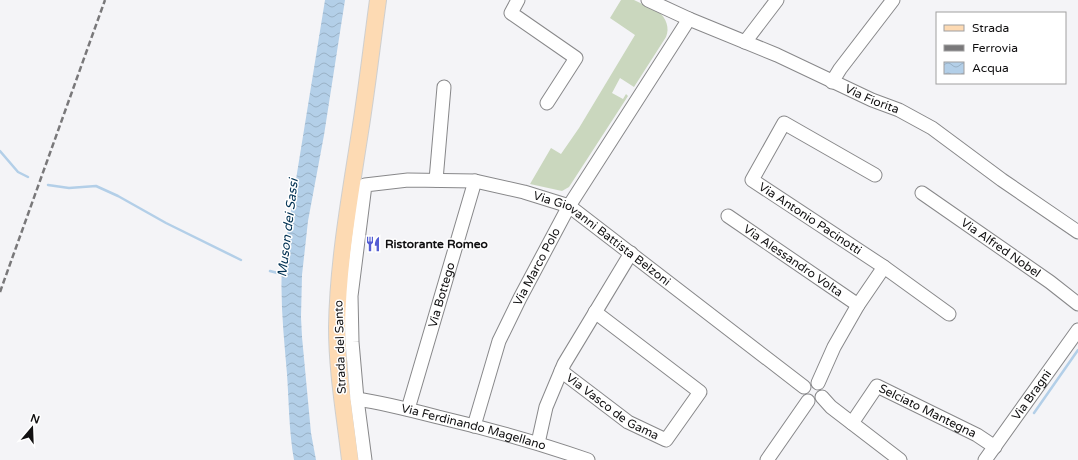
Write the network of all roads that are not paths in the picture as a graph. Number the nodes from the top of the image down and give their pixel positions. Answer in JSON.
{"nodes":[{"id":1,"x":378,"y":0,"type":"edge"},
{"id":2,"x":518,"y":0,"type":"edge"},
{"id":3,"x":648,"y":0,"type":"edge"},
{"id":4,"x":777,"y":0,"type":"edge"},
{"id":5,"x":893,"y":0,"type":"edge"},
{"id":6,"x":689,"y":19,"type":"junction"},
{"id":7,"x":745,"y":42,"type":"junction"},
{"id":8,"x":832,"y":82,"type":"junction"},
{"id":9,"x":444,"y":87,"type":"dead end"},
{"id":10,"x":547,"y":103,"type":"dead end"},
{"id":11,"x":875,"y":176,"type":"dead end"},
{"id":12,"x":436,"y":180,"type":"junction"},
{"id":13,"x":475,"y":181,"type":"junction"},
{"id":14,"x":365,"y":185,"type":"joint"},
{"id":15,"x":922,"y":193,"type":"dead end"},
{"id":16,"x":569,"y":206,"type":"junction"},
{"id":17,"x":354,"y":211,"type":"junction"},
{"id":18,"x":728,"y":216,"type":"dead end"},
{"id":19,"x":1078,"y":232,"type":"edge"},
{"id":20,"x":631,"y":253,"type":"junction"},
{"id":21,"x":884,"y":267,"type":"junction"},
{"id":22,"x":1078,"y":304,"type":"edge"},
{"id":23,"x":858,"y":305,"type":"junction"},
{"id":24,"x":595,"y":312,"type":"junction"},
{"id":25,"x":950,"y":314,"type":"dead end"},
{"id":26,"x":1078,"y":330,"type":"edge"},
{"id":27,"x":561,"y":371,"type":"junction"},
{"id":28,"x":818,"y":383,"type":"junction"},
{"id":29,"x":804,"y":387,"type":"junction"},
{"id":30,"x":822,"y":397,"type":"junction"},
{"id":31,"x":357,"y":399,"type":"junction"},
{"id":32,"x":808,"y":401,"type":"junction"},
{"id":33,"x":408,"y":409,"type":"junction"},
{"id":34,"x":852,"y":423,"type":"junction"},
{"id":35,"x":474,"y":426,"type":"junction"},
{"id":36,"x":538,"y":443,"type":"junction"},
{"id":37,"x":995,"y":447,"type":"junction"},
{"id":38,"x":357,"y":456,"type":"edge"},
{"id":39,"x":588,"y":460,"type":"edge"},
{"id":40,"x":767,"y":460,"type":"edge"},
{"id":41,"x":900,"y":460,"type":"edge"},
{"id":42,"x":985,"y":460,"type":"edge"}],
"edges":[{"from":1,"to":17,"type":"main road","name":"Strada del Santo"},
{"from":2,"to":10,"type":"street"},
{"from":3,"to":6,"type":"street","name":"Via Fiorita"},
{"from":4,"to":7,"type":"street"},
{"from":5,"to":8,"type":"street"},
{"from":6,"to":7,"type":"street","name":"Via Fiorita"},
{"from":6,"to":16,"type":"street","name":"Via Marco Polo"},
{"from":7,"to":8,"type":"street","name":"Via Fiorita"},
{"from":8,"to":19,"type":"street","name":"Via Fiorita"},
{"from":9,"to":12,"type":"street"},
{"from":11,"to":21,"type":"street","name":"Via Antonio Pacinotti"},
{"from":12,"to":13,"type":"street","name":"Via Giovanni Battista Belzoni"},
{"from":12,"to":14,"type":"street","name":"Via Giovanni Battista Belzoni"},
{"from":13,"to":16,"type":"street","name":"Via Giovanni Battista Belzoni"},
{"from":13,"to":33,"type":"street","name":"Via Bottego"},
{"from":14,"to":17,"type":"street","name":"Strada del Santo"},
{"from":15,"to":22,"type":"street","name":"Via Alfred Nobel"},
{"from":16,"to":20,"type":"street","name":"Via Giovanni Battista Belzoni"},
{"from":16,"to":35,"type":"street","name":"Via Marco Polo"},
{"from":17,"to":31,"type":"street","name":"Strada del Santo"},
{"from":17,"to":38,"type":"main road","name":"Strada del Santo"},
{"from":18,"to":23,"type":"street","name":"Via Alessandro Volta"},
{"from":20,"to":24,"type":"street"},
{"from":20,"to":29,"type":"street","name":"Via Giovanni Battista Belzoni"},
{"from":21,"to":23,"type":"street"},
{"from":21,"to":25,"type":"street","name":"Via Antonio Pacinotti"},
{"from":23,"to":28,"type":"street"},
{"from":24,"to":27,"type":"street"},
{"from":24,"to":27,"type":"street","name":"Via Vasco de Gama"},
{"from":26,"to":37,"type":"street","name":"Via Bragni"},
{"from":27,"to":36,"type":"street"},
{"from":28,"to":29,"type":"street"},
{"from":28,"to":30,"type":"street"},
{"from":29,"to":32,"type":"street"},
{"from":30,"to":32,"type":"street"},
{"from":30,"to":34,"type":"street"},
{"from":31,"to":33,"type":"street","name":"Via Ferdinando Magellano"},
{"from":31,"to":38,"type":"street","name":"Strada del Santo"},
{"from":32,"to":40,"type":"street"},
{"from":33,"to":35,"type":"street","name":"Via Ferdinando Magellano"},
{"from":34,"to":37,"type":"street","name":"Selciato Mantegna"},
{"from":34,"to":41,"type":"street"},
{"from":35,"to":36,"type":"street","name":"Via Ferdinando Magellano"},
{"from":36,"to":39,"type":"street","name":"Via Ferdinando Magellano"},
{"from":37,"to":42,"type":"street","name":"Via Bragni"}]}
